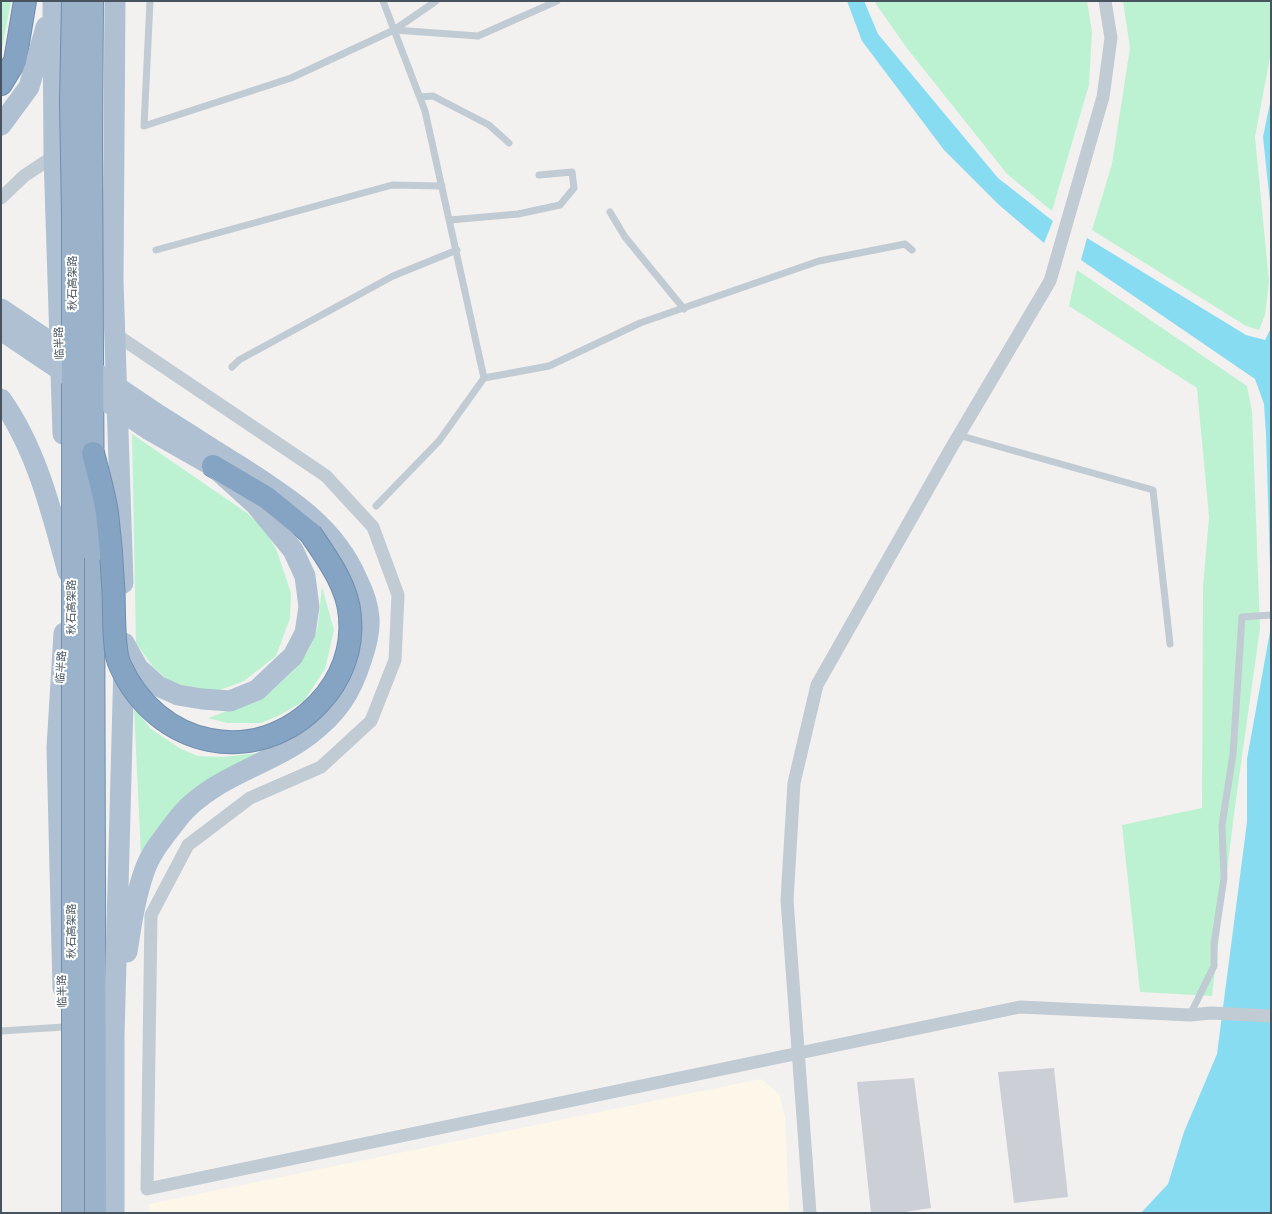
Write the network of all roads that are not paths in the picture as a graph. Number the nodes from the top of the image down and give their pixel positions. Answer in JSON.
{"nodes":[{"id":1,"x":25,"y":1,"type":"edge"},
{"id":2,"x":49,"y":1,"type":"edge"},
{"id":3,"x":53,"y":1,"type":"edge"},
{"id":4,"x":73,"y":1,"type":"edge"},
{"id":5,"x":92,"y":1,"type":"edge"},
{"id":6,"x":115,"y":1,"type":"edge"},
{"id":7,"x":150,"y":1,"type":"edge"},
{"id":8,"x":383,"y":1,"type":"edge"},
{"id":9,"x":436,"y":1,"type":"edge"},
{"id":10,"x":557,"y":1,"type":"edge"},
{"id":11,"x":1105,"y":1,"type":"edge"},
{"id":12,"x":394,"y":30,"type":"junction"},
{"id":13,"x":1,"y":84,"type":"edge"},
{"id":14,"x":420,"y":97,"type":"junction"},
{"id":15,"x":1,"y":125,"type":"edge"},
{"id":16,"x":509,"y":143,"type":"dead end"},
{"id":17,"x":114,"y":144,"type":"junction"},
{"id":18,"x":54,"y":156,"type":"junction"},
{"id":19,"x":539,"y":175,"type":"dead end"},
{"id":20,"x":442,"y":186,"type":"junction"},
{"id":21,"x":1,"y":198,"type":"edge"},
{"id":22,"x":610,"y":212,"type":"dead end"},
{"id":23,"x":450,"y":220,"type":"junction"},
{"id":24,"x":156,"y":250,"type":"dead end"},
{"id":25,"x":457,"y":250,"type":"junction"},
{"id":26,"x":912,"y":250,"type":"dead end"},
{"id":27,"x":1,"y":309,"type":"edge"},
{"id":28,"x":684,"y":309,"type":"junction"},
{"id":29,"x":1,"y":330,"type":"edge"},
{"id":30,"x":115,"y":334,"type":"junction"},
{"id":31,"x":232,"y":367,"type":"dead end"},
{"id":32,"x":484,"y":378,"type":"junction"},
{"id":33,"x":4,"y":404,"type":"edge"},
{"id":34,"x":154,"y":422,"type":"junction"},
{"id":35,"x":958,"y":435,"type":"junction"},
{"id":36,"x":93,"y":453,"type":"junction"},
{"id":37,"x":212,"y":466,"type":"junction"},
{"id":38,"x":376,"y":506,"type":"dead end"},
{"id":39,"x":68,"y":572,"type":"junction"},
{"id":40,"x":1268,"y":615,"type":"edge"},
{"id":41,"x":124,"y":643,"type":"junction"},
{"id":42,"x":1170,"y":644,"type":"dead end"},
{"id":43,"x":1190,"y":1015,"type":"junction"},
{"id":44,"x":1271,"y":1016,"type":"edge"},
{"id":45,"x":64,"y":1027,"type":"junction"},
{"id":46,"x":1,"y":1031,"type":"edge"},
{"id":47,"x":114,"y":1036,"type":"junction"},
{"id":48,"x":798,"y":1053,"type":"junction"},
{"id":49,"x":96,"y":1207,"type":"edge"},
{"id":50,"x":73,"y":1213,"type":"edge"},
{"id":51,"x":114,"y":1213,"type":"edge"},
{"id":52,"x":810,"y":1213,"type":"edge"}],
"edges":[{"from":1,"to":13,"type":"highway"},
{"from":2,"to":15,"type":"main road"},
{"from":3,"to":18,"type":"main road","name":"临半路"},
{"from":4,"to":50,"type":"highway","name":"秋石高架路","bridge":true},
{"from":5,"to":36,"type":"highway","name":"秋石高架路","bridge":true},
{"from":6,"to":17,"type":"main road"},
{"from":7,"to":12,"type":"lane"},
{"from":8,"to":12,"type":"lane"},
{"from":9,"to":12,"type":"lane"},
{"from":10,"to":12,"type":"lane"},
{"from":11,"to":35,"type":"street"},
{"from":12,"to":14,"type":"lane"},
{"from":14,"to":16,"type":"lane"},
{"from":14,"to":20,"type":"lane"},
{"from":17,"to":18,"type":"street"},
{"from":17,"to":30,"type":"main road"},
{"from":18,"to":21,"type":"street"},
{"from":18,"to":39,"type":"main road","name":"临半路"},
{"from":19,"to":23,"type":"lane"},
{"from":20,"to":23,"type":"lane"},
{"from":20,"to":24,"type":"lane"},
{"from":22,"to":28,"type":"lane"},
{"from":23,"to":25,"type":"lane"},
{"from":25,"to":31,"type":"lane"},
{"from":25,"to":32,"type":"lane"},
{"from":26,"to":28,"type":"lane"},
{"from":27,"to":34,"type":"main road","bridge":true},
{"from":28,"to":32,"type":"lane"},
{"from":29,"to":34,"type":"main road","bridge":true},
{"from":30,"to":41,"type":"main road"},
{"from":30,"to":48,"type":"street"},
{"from":32,"to":38,"type":"lane"},
{"from":33,"to":39,"type":"main road"},
{"from":34,"to":37,"type":"main road"},
{"from":34,"to":47,"type":"main road"},
{"from":35,"to":42,"type":"lane"},
{"from":35,"to":48,"type":"street"},
{"from":36,"to":37,"type":"highway","bridge":true},
{"from":36,"to":49,"type":"highway","name":"秋石高架路","bridge":true},
{"from":37,"to":41,"type":"main road"},
{"from":39,"to":45,"type":"main road","name":"临半路"},
{"from":40,"to":43,"type":"lane"},
{"from":41,"to":47,"type":"main road"},
{"from":43,"to":44,"type":"street"},
{"from":43,"to":48,"type":"street"},
{"from":45,"to":46,"type":"lane"},
{"from":45,"to":50,"type":"main road","name":"临半路"},
{"from":47,"to":51,"type":"main road"},
{"from":48,"to":52,"type":"street"}]}
